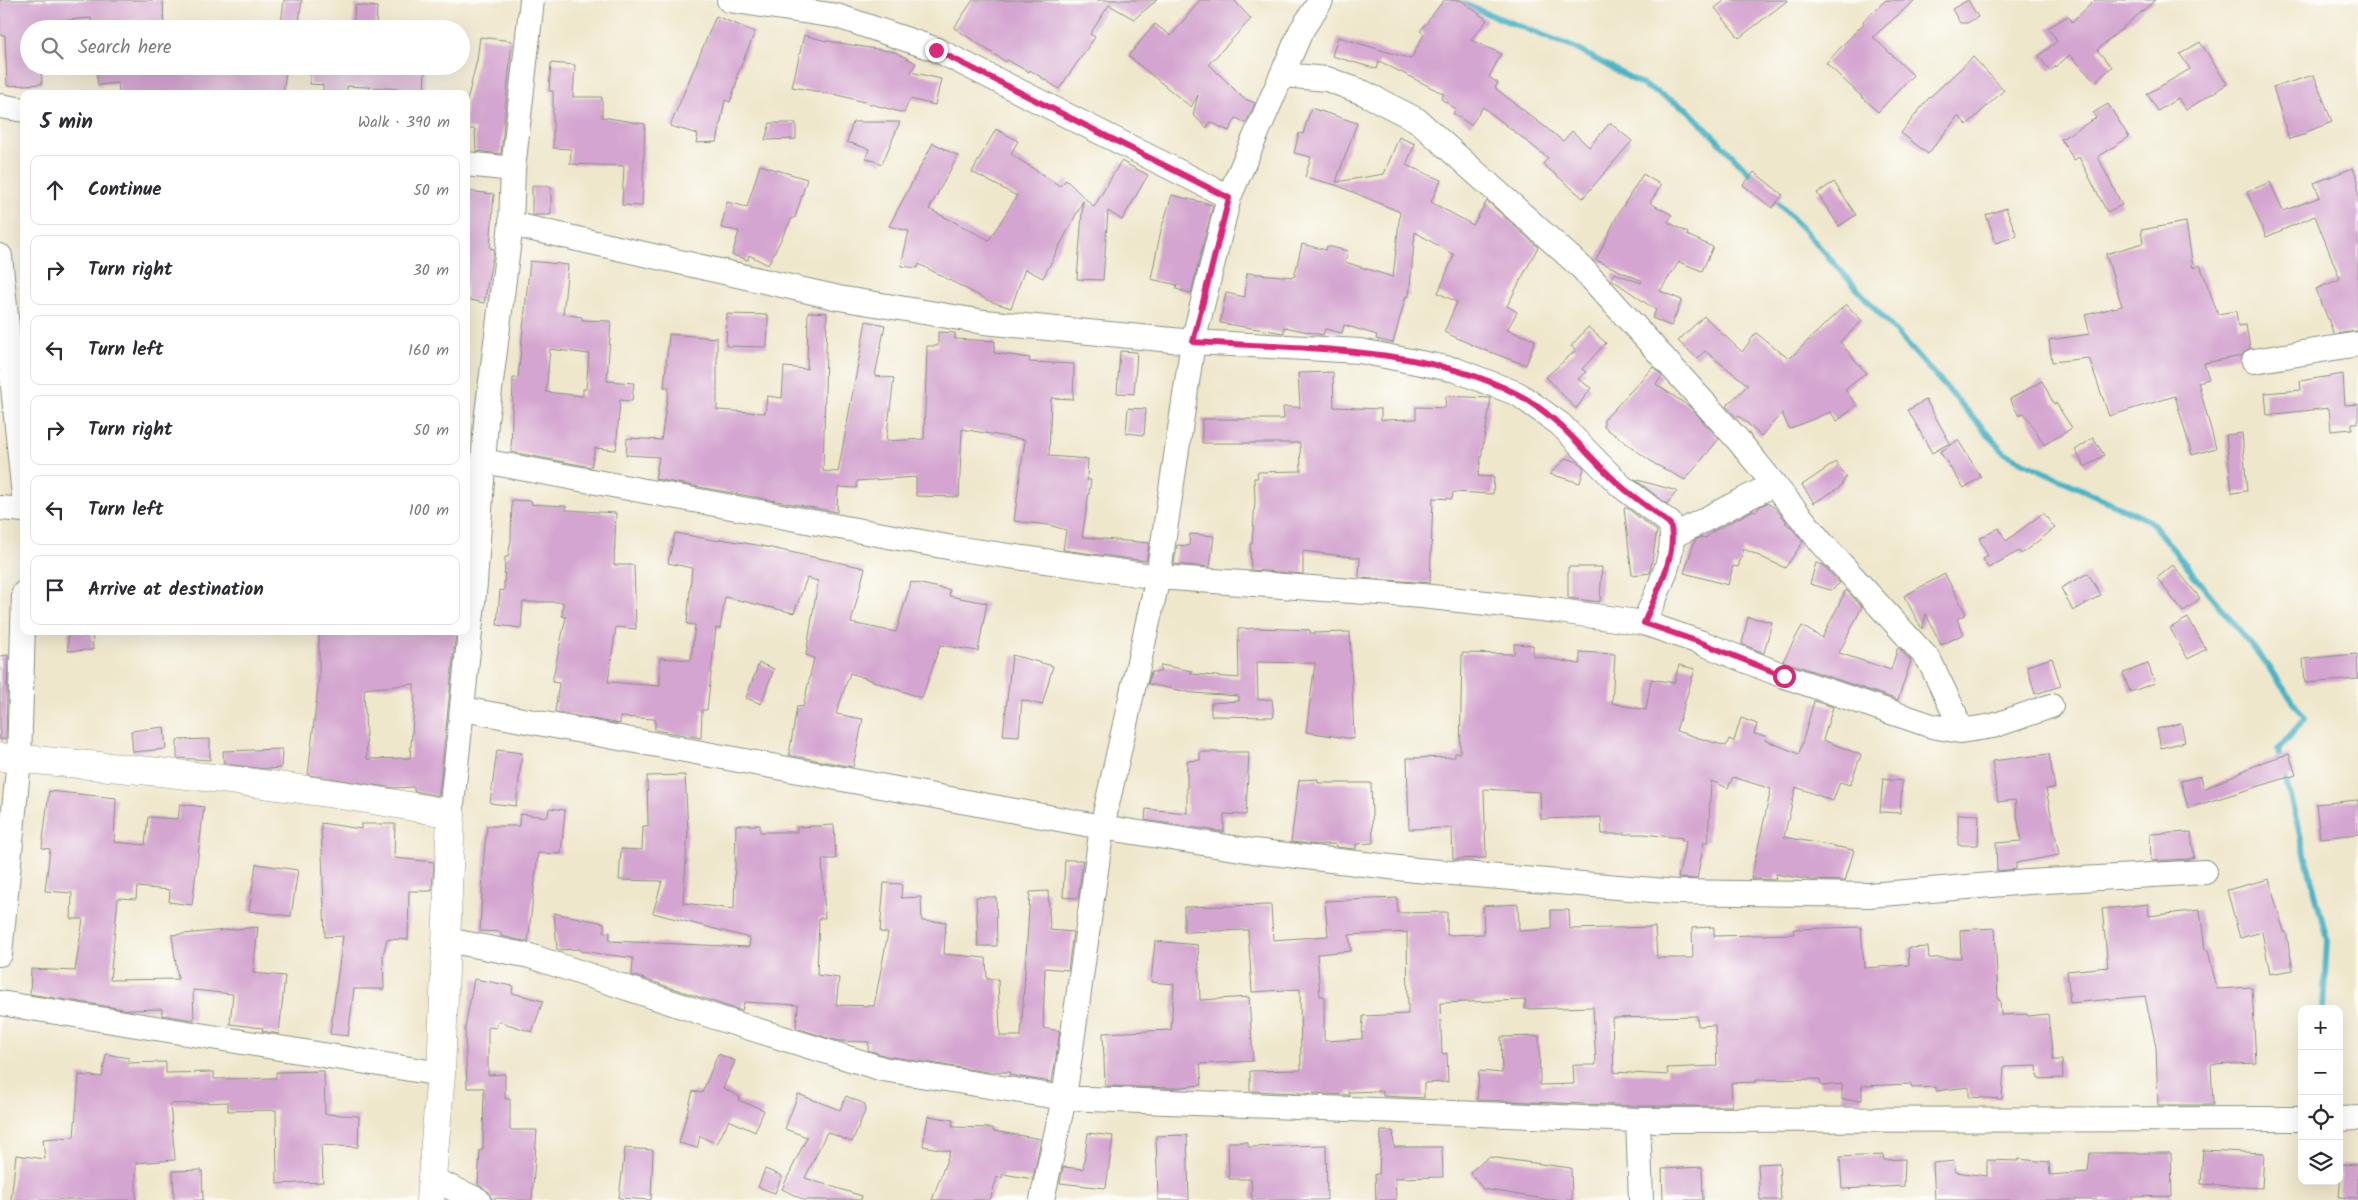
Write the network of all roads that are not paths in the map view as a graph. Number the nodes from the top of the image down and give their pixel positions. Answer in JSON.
{"nodes":[{"id":1,"x":532,"y":0,"type":"edge"},
{"id":2,"x":729,"y":0,"type":"edge"},
{"id":3,"x":1321,"y":0,"type":"edge"},
{"id":4,"x":1283,"y":75,"type":"junction"},
{"id":5,"x":0,"y":106,"type":"edge"},
{"id":6,"x":20,"y":109,"type":"edge"},
{"id":7,"x":470,"y":164,"type":"edge"},
{"id":8,"x":513,"y":169,"type":"junction"},
{"id":9,"x":1229,"y":198,"type":"junction"},
{"id":10,"x":511,"y":224,"type":"junction"},
{"id":11,"x":0,"y":256,"type":"edge"},
{"id":12,"x":0,"y":261,"type":"edge"},
{"id":13,"x":1193,"y":342,"type":"junction"},
{"id":14,"x":2358,"y":344,"type":"edge"},
{"id":15,"x":2254,"y":361,"type":"dead end"},
{"id":16,"x":19,"y":398,"type":"edge"},
{"id":17,"x":20,"y":418,"type":"edge"},
{"id":18,"x":476,"y":421,"type":"edge"},
{"id":19,"x":483,"y":461,"type":"junction"},
{"id":20,"x":1774,"y":484,"type":"junction"},
{"id":21,"x":0,"y":508,"type":"edge"},
{"id":22,"x":20,"y":510,"type":"edge"},
{"id":23,"x":1673,"y":536,"type":"junction"},
{"id":24,"x":1158,"y":577,"type":"junction"},
{"id":25,"x":470,"y":582,"type":"edge"},
{"id":26,"x":1644,"y":623,"type":"junction"},
{"id":27,"x":20,"y":635,"type":"edge"},
{"id":28,"x":467,"y":635,"type":"edge"},
{"id":29,"x":2051,"y":706,"type":"dead end"},
{"id":30,"x":463,"y":709,"type":"junction"},
{"id":31,"x":1960,"y":731,"type":"junction"},
{"id":32,"x":10,"y":758,"type":"edge"},
{"id":33,"x":451,"y":814,"type":"junction"},
{"id":34,"x":1102,"y":826,"type":"junction"},
{"id":35,"x":2205,"y":872,"type":"dead end"},
{"id":36,"x":447,"y":940,"type":"junction"},
{"id":37,"x":0,"y":954,"type":"edge"},
{"id":38,"x":0,"y":1002,"type":"edge"},
{"id":39,"x":441,"y":1074,"type":"junction"},
{"id":40,"x":1064,"y":1098,"type":"junction"},
{"id":41,"x":2298,"y":1119,"type":"edge"},
{"id":42,"x":1638,"y":1120,"type":"junction"},
{"id":43,"x":431,"y":1189,"type":"edge"},
{"id":44,"x":478,"y":1200,"type":"edge"},
{"id":45,"x":1042,"y":1200,"type":"edge"},
{"id":46,"x":1641,"y":1200,"type":"edge"}],
"edges":[{"from":1,"to":8,"type":"street"},
{"from":2,"to":9,"type":"street"},
{"from":3,"to":4,"type":"street"},
{"from":4,"to":9,"type":"street"},
{"from":4,"to":20,"type":"street"},
{"from":5,"to":6,"type":"street"},
{"from":7,"to":8,"type":"street"},
{"from":8,"to":10,"type":"street"},
{"from":9,"to":13,"type":"street"},
{"from":10,"to":13,"type":"street"},
{"from":10,"to":18,"type":"street"},
{"from":11,"to":12,"type":"street"},
{"from":12,"to":16,"type":"street"},
{"from":13,"to":23,"type":"street"},
{"from":13,"to":24,"type":"street"},
{"from":14,"to":15,"type":"street"},
{"from":16,"to":17,"type":"street"},
{"from":18,"to":19,"type":"street"},
{"from":19,"to":24,"type":"street"},
{"from":19,"to":25,"type":"street"},
{"from":20,"to":23,"type":"street"},
{"from":20,"to":31,"type":"street"},
{"from":21,"to":22,"type":"street"},
{"from":23,"to":26,"type":"street"},
{"from":24,"to":26,"type":"street"},
{"from":24,"to":34,"type":"street"},
{"from":26,"to":31,"type":"street"},
{"from":27,"to":32,"type":"street"},
{"from":28,"to":30,"type":"street"},
{"from":29,"to":31,"type":"street"},
{"from":30,"to":33,"type":"street"},
{"from":30,"to":34,"type":"street"},
{"from":32,"to":33,"type":"street"},
{"from":32,"to":37,"type":"street"},
{"from":33,"to":36,"type":"street"},
{"from":34,"to":35,"type":"street"},
{"from":34,"to":40,"type":"street"},
{"from":36,"to":39,"type":"street"},
{"from":36,"to":40,"type":"street"},
{"from":38,"to":39,"type":"street"},
{"from":39,"to":43,"type":"street"},
{"from":40,"to":42,"type":"street"},
{"from":40,"to":45,"type":"street"},
{"from":41,"to":42,"type":"street"},
{"from":42,"to":46,"type":"street"},
{"from":43,"to":44,"type":"street"}]}
